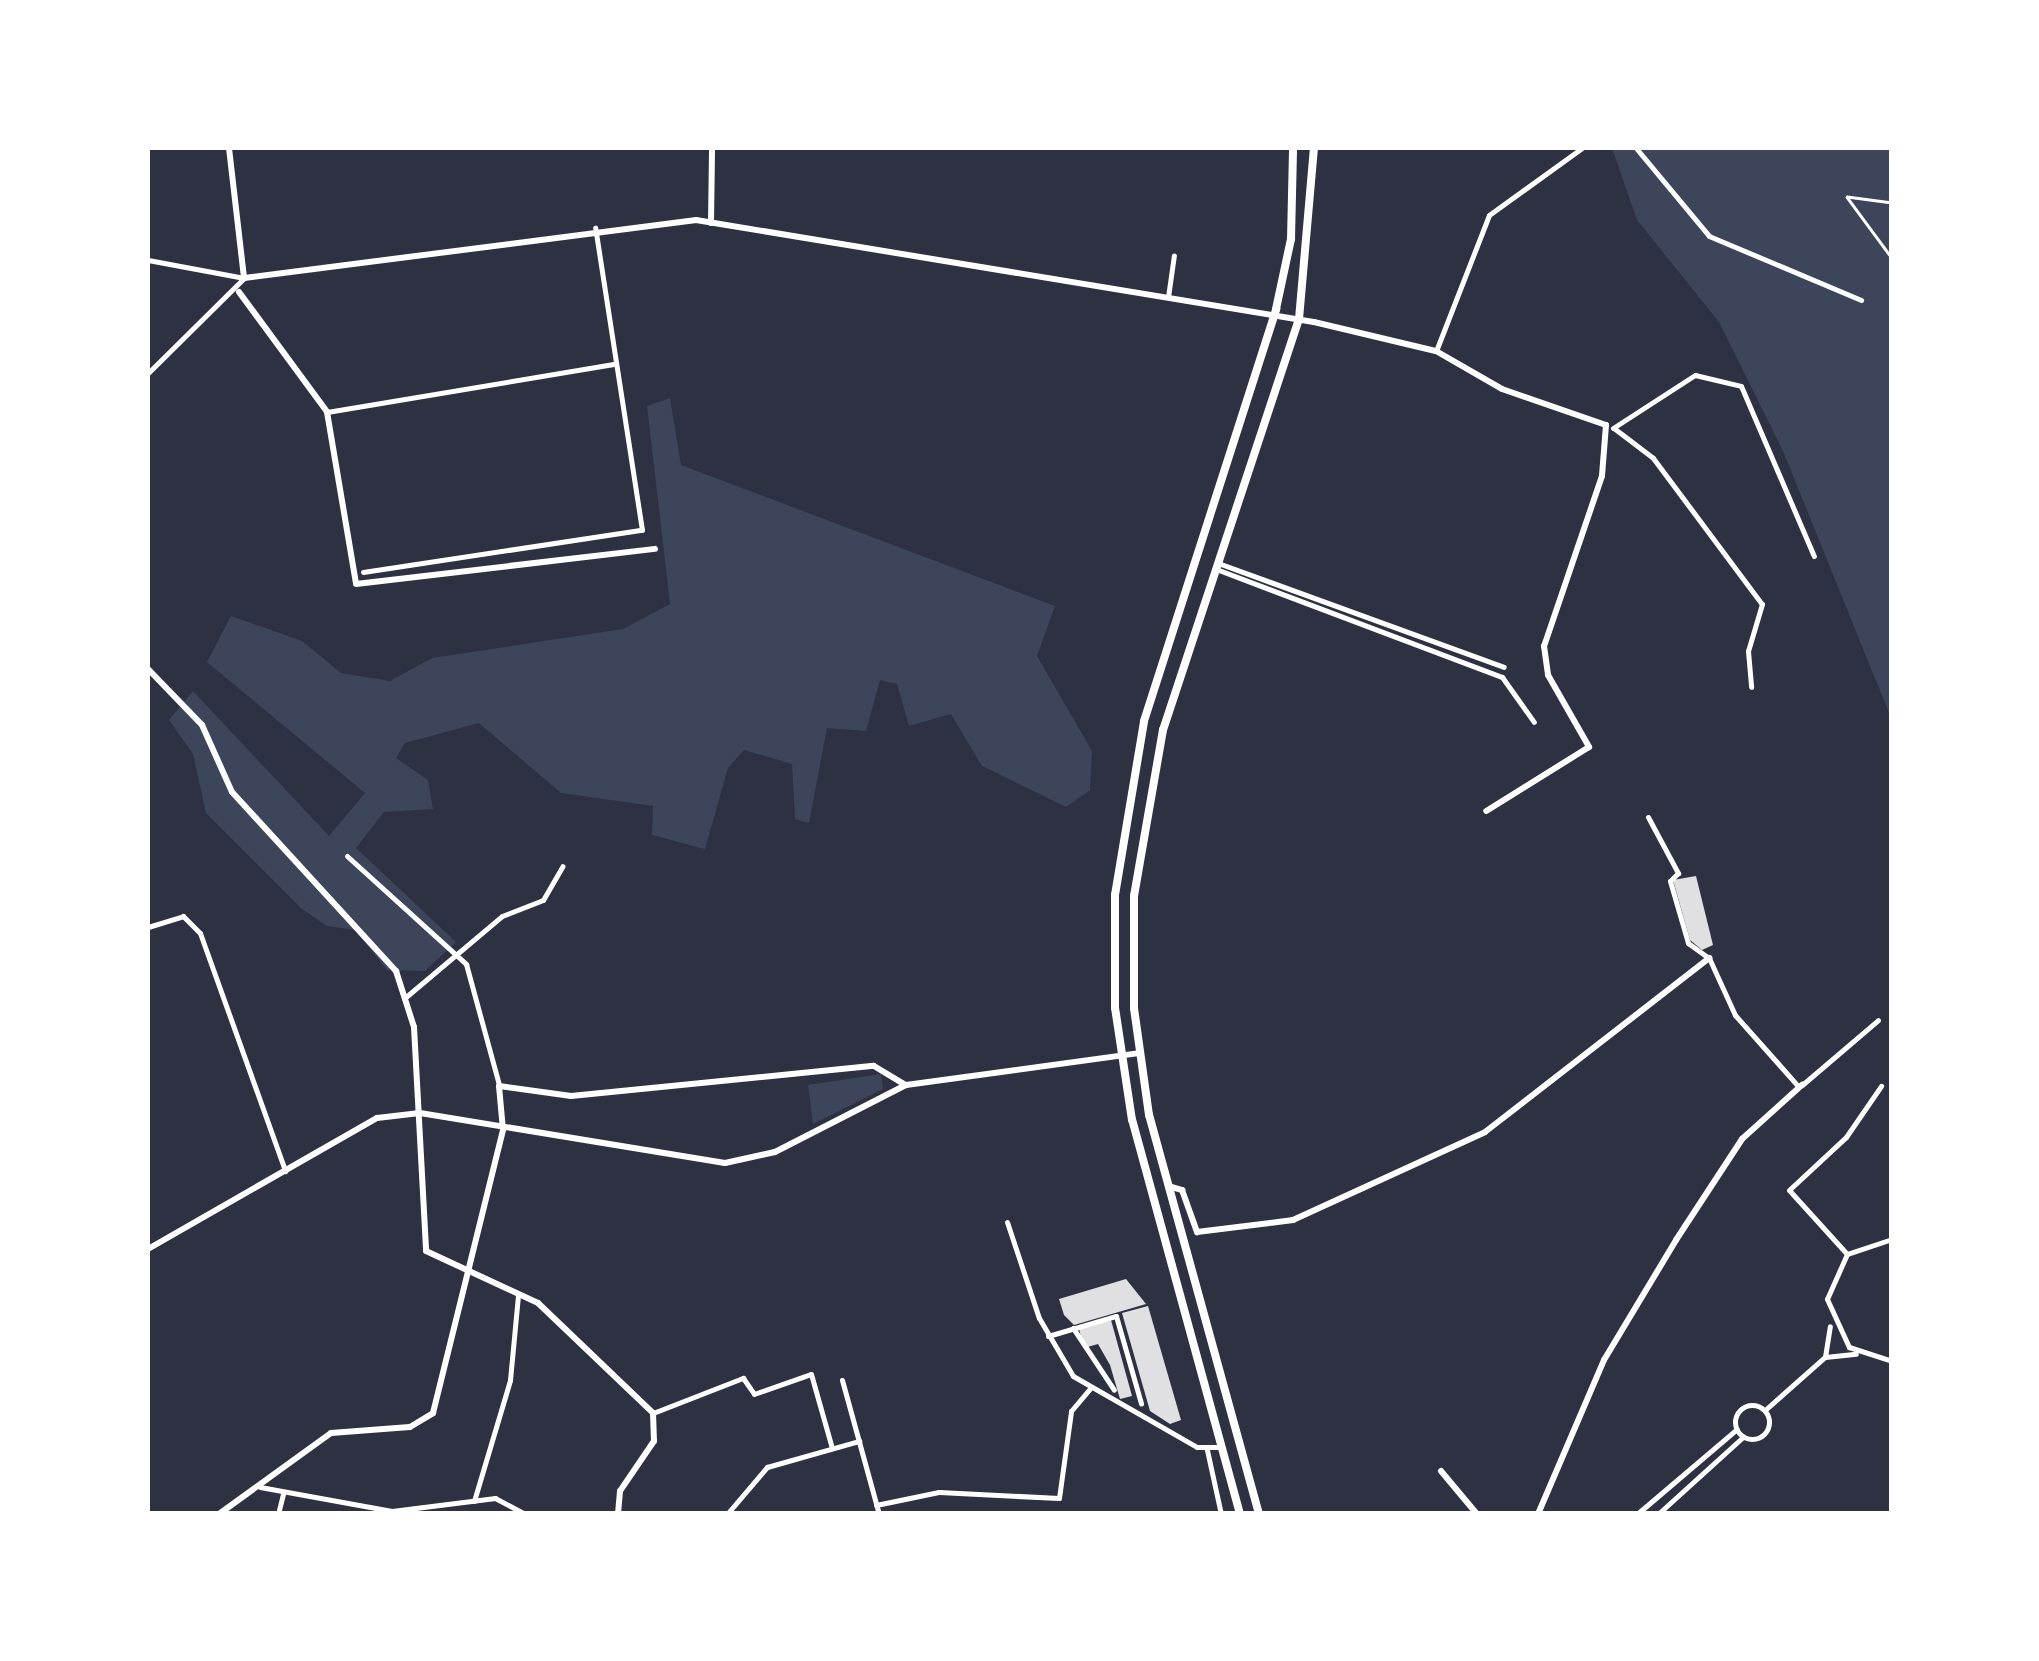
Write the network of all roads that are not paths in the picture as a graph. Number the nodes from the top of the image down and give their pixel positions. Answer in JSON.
{"nodes":[{"id":1,"x":229,"y":148,"type":"edge"},
{"id":2,"x":712,"y":148,"type":"edge"},
{"id":3,"x":1293,"y":148,"type":"edge"},
{"id":4,"x":1314,"y":148,"type":"edge"},
{"id":5,"x":1582,"y":148,"type":"edge"},
{"id":6,"x":1636,"y":148,"type":"edge"},
{"id":7,"x":711,"y":223,"type":"junction"},
{"id":8,"x":595,"y":228,"type":"junction"},
{"id":9,"x":1291,"y":239,"type":"junction"},
{"id":10,"x":1313,"y":240,"type":"junction"},
{"id":11,"x":1174,"y":255,"type":"dead end"},
{"id":12,"x":148,"y":260,"type":"edge"},
{"id":13,"x":244,"y":278,"type":"junction"},
{"id":14,"x":239,"y":292,"type":"junction"},
{"id":15,"x":1168,"y":297,"type":"junction"},
{"id":16,"x":1862,"y":300,"type":"dead end"},
{"id":17,"x":1275,"y":315,"type":"junction"},
{"id":18,"x":1299,"y":319,"type":"junction"},
{"id":19,"x":1436,"y":352,"type":"junction"},
{"id":20,"x":616,"y":364,"type":"junction"},
{"id":21,"x":148,"y":373,"type":"edge"},
{"id":22,"x":327,"y":412,"type":"junction"},
{"id":23,"x":1609,"y":426,"type":"junction"},
{"id":24,"x":655,"y":549,"type":"dead end"},
{"id":25,"x":1814,"y":556,"type":"dead end"},
{"id":26,"x":1217,"y":566,"type":"junction"},
{"id":27,"x":363,"y":572,"type":"dead end"},
{"id":28,"x":1504,"y":667,"type":"dead end"},
{"id":29,"x":148,"y":668,"type":"edge"},
{"id":30,"x":1752,"y":687,"type":"dead end"},
{"id":31,"x":1534,"y":722,"type":"dead end"},
{"id":32,"x":1486,"y":811,"type":"dead end"},
{"id":33,"x":1648,"y":817,"type":"dead end"},
{"id":34,"x":347,"y":856,"type":"dead end"},
{"id":35,"x":562,"y":866,"type":"dead end"},
{"id":36,"x":148,"y":927,"type":"edge"},
{"id":37,"x":1709,"y":958,"type":"junction"},
{"id":38,"x":460,"y":959,"type":"junction"},
{"id":39,"x":407,"y":996,"type":"junction"},
{"id":40,"x":1878,"y":1020,"type":"dead end"},
{"id":41,"x":1139,"y":1053,"type":"junction"},
{"id":42,"x":1119,"y":1054,"type":"junction"},
{"id":43,"x":499,"y":1086,"type":"junction"},
{"id":44,"x":906,"y":1086,"type":"junction"},
{"id":45,"x":1800,"y":1086,"type":"junction"},
{"id":46,"x":1881,"y":1086,"type":"dead end"},
{"id":47,"x":420,"y":1113,"type":"junction"},
{"id":48,"x":503,"y":1130,"type":"junction"},
{"id":49,"x":285,"y":1170,"type":"junction"},
{"id":50,"x":1168,"y":1186,"type":"junction"},
{"id":51,"x":1006,"y":1222,"type":"dead end"},
{"id":52,"x":1892,"y":1239,"type":"edge"},
{"id":53,"x":148,"y":1249,"type":"edge"},
{"id":54,"x":1847,"y":1254,"type":"junction"},
{"id":55,"x":469,"y":1274,"type":"junction"},
{"id":56,"x":518,"y":1294,"type":"junction"},
{"id":57,"x":1831,"y":1322,"type":"junction"},
{"id":58,"x":1073,"y":1328,"type":"junction"},
{"id":59,"x":1048,"y":1336,"type":"junction"},
{"id":60,"x":1859,"y":1354,"type":"junction"},
{"id":61,"x":1825,"y":1357,"type":"junction"},
{"id":62,"x":1102,"y":1360,"type":"dead end"},
{"id":63,"x":1892,"y":1360,"type":"edge"},
{"id":64,"x":1090,"y":1363,"type":"junction"},
{"id":65,"x":842,"y":1380,"type":"dead end"},
{"id":66,"x":1090,"y":1388,"type":"junction"},
{"id":67,"x":1114,"y":1390,"type":"dead end"},
{"id":68,"x":1141,"y":1403,"type":"dead end"},
{"id":69,"x":1765,"y":1410,"type":"junction"},
{"id":70,"x":653,"y":1413,"type":"junction"},
{"id":71,"x":1736,"y":1429,"type":"junction"},
{"id":72,"x":1743,"y":1436,"type":"junction"},
{"id":73,"x":859,"y":1441,"type":"junction"},
{"id":74,"x":1222,"y":1447,"type":"junction"},
{"id":75,"x":832,"y":1448,"type":"junction"},
{"id":76,"x":1207,"y":1450,"type":"junction"},
{"id":77,"x":1442,"y":1470,"type":"dead end"},
{"id":78,"x":260,"y":1487,"type":"junction"},
{"id":79,"x":283,"y":1494,"type":"junction"},
{"id":80,"x":474,"y":1501,"type":"junction"},
{"id":81,"x":876,"y":1505,"type":"junction"},
{"id":82,"x":392,"y":1512,"type":"edge"},
{"id":83,"x":219,"y":1514,"type":"edge"},
{"id":84,"x":278,"y":1514,"type":"edge"},
{"id":85,"x":525,"y":1514,"type":"edge"},
{"id":86,"x":618,"y":1514,"type":"edge"},
{"id":87,"x":727,"y":1514,"type":"edge"},
{"id":88,"x":879,"y":1514,"type":"edge"},
{"id":89,"x":1221,"y":1514,"type":"edge"},
{"id":90,"x":1240,"y":1514,"type":"edge"},
{"id":91,"x":1259,"y":1514,"type":"edge"},
{"id":92,"x":1477,"y":1514,"type":"edge"},
{"id":93,"x":1538,"y":1514,"type":"edge"},
{"id":94,"x":1638,"y":1514,"type":"edge"},
{"id":95,"x":1658,"y":1514,"type":"edge"}],
"edges":[{"from":1,"to":13,"type":"street"},
{"from":2,"to":7,"type":"street"},
{"from":3,"to":9,"type":"main road"},
{"from":4,"to":10,"type":"main road"},
{"from":5,"to":19,"type":"street"},
{"from":6,"to":16,"type":"street"},
{"from":7,"to":8,"type":"street"},
{"from":7,"to":15,"type":"street"},
{"from":8,"to":13,"type":"street"},
{"from":8,"to":20,"type":"street"},
{"from":9,"to":10,"type":"main road"},
{"from":9,"to":17,"type":"main road"},
{"from":10,"to":18,"type":"main road"},
{"from":11,"to":15,"type":"street"},
{"from":12,"to":13,"type":"street"},
{"from":13,"to":14,"type":"street"},
{"from":14,"to":21,"type":"street"},
{"from":14,"to":22,"type":"street"},
{"from":15,"to":17,"type":"street"},
{"from":17,"to":18,"type":"street"},
{"from":17,"to":42,"type":"main road"},
{"from":18,"to":19,"type":"street"},
{"from":18,"to":26,"type":"main road"},
{"from":19,"to":23,"type":"street"},
{"from":20,"to":22,"type":"street"},
{"from":20,"to":27,"type":"street"},
{"from":22,"to":24,"type":"street"},
{"from":23,"to":25,"type":"street"},
{"from":23,"to":30,"type":"street"},
{"from":23,"to":32,"type":"street"},
{"from":26,"to":28,"type":"street"},
{"from":26,"to":31,"type":"street"},
{"from":26,"to":41,"type":"main road"},
{"from":29,"to":39,"type":"street"},
{"from":33,"to":37,"type":"street"},
{"from":34,"to":38,"type":"street"},
{"from":35,"to":38,"type":"street"},
{"from":36,"to":49,"type":"street"},
{"from":37,"to":45,"type":"street"},
{"from":37,"to":50,"type":"street"},
{"from":38,"to":39,"type":"street"},
{"from":38,"to":43,"type":"street"},
{"from":39,"to":47,"type":"street"},
{"from":40,"to":45,"type":"street"},
{"from":41,"to":42,"type":"street"},
{"from":41,"to":50,"type":"main road"},
{"from":42,"to":44,"type":"street"},
{"from":42,"to":74,"type":"main road"},
{"from":43,"to":44,"type":"street"},
{"from":43,"to":48,"type":"street"},
{"from":44,"to":48,"type":"street"},
{"from":45,"to":93,"type":"street"},
{"from":46,"to":54,"type":"street"},
{"from":47,"to":48,"type":"street"},
{"from":47,"to":49,"type":"street"},
{"from":47,"to":55,"type":"street"},
{"from":48,"to":55,"type":"street"},
{"from":49,"to":53,"type":"street"},
{"from":50,"to":91,"type":"main road"},
{"from":51,"to":59,"type":"street"},
{"from":52,"to":54,"type":"street"},
{"from":54,"to":57,"type":"street"},
{"from":55,"to":56,"type":"street"},
{"from":55,"to":78,"type":"street"},
{"from":56,"to":70,"type":"street"},
{"from":56,"to":80,"type":"street"},
{"from":57,"to":60,"type":"street"},
{"from":57,"to":61,"type":"street"},
{"from":58,"to":59,"type":"street"},
{"from":58,"to":64,"type":"street"},
{"from":58,"to":68,"type":"street"},
{"from":59,"to":66,"type":"street"},
{"from":60,"to":61,"type":"street"},
{"from":60,"to":63,"type":"street"},
{"from":61,"to":69,"type":"street"},
{"from":62,"to":64,"type":"street"},
{"from":64,"to":67,"type":"street"},
{"from":65,"to":73,"type":"street"},
{"from":66,"to":76,"type":"street"},
{"from":66,"to":81,"type":"street"},
{"from":69,"to":71,"type":"street"},
{"from":69,"to":72,"type":"street"},
{"from":70,"to":75,"type":"street"},
{"from":70,"to":86,"type":"street"},
{"from":71,"to":72,"type":"street"},
{"from":71,"to":94,"type":"street"},
{"from":72,"to":95,"type":"street"},
{"from":73,"to":75,"type":"street"},
{"from":73,"to":81,"type":"street"},
{"from":74,"to":76,"type":"street"},
{"from":74,"to":90,"type":"main road"},
{"from":75,"to":87,"type":"street"},
{"from":76,"to":89,"type":"street"},
{"from":77,"to":92,"type":"street"},
{"from":78,"to":79,"type":"street"},
{"from":78,"to":83,"type":"street"},
{"from":79,"to":82,"type":"street"},
{"from":79,"to":84,"type":"street"},
{"from":80,"to":82,"type":"street"},
{"from":80,"to":85,"type":"street"},
{"from":81,"to":88,"type":"street"}]}
